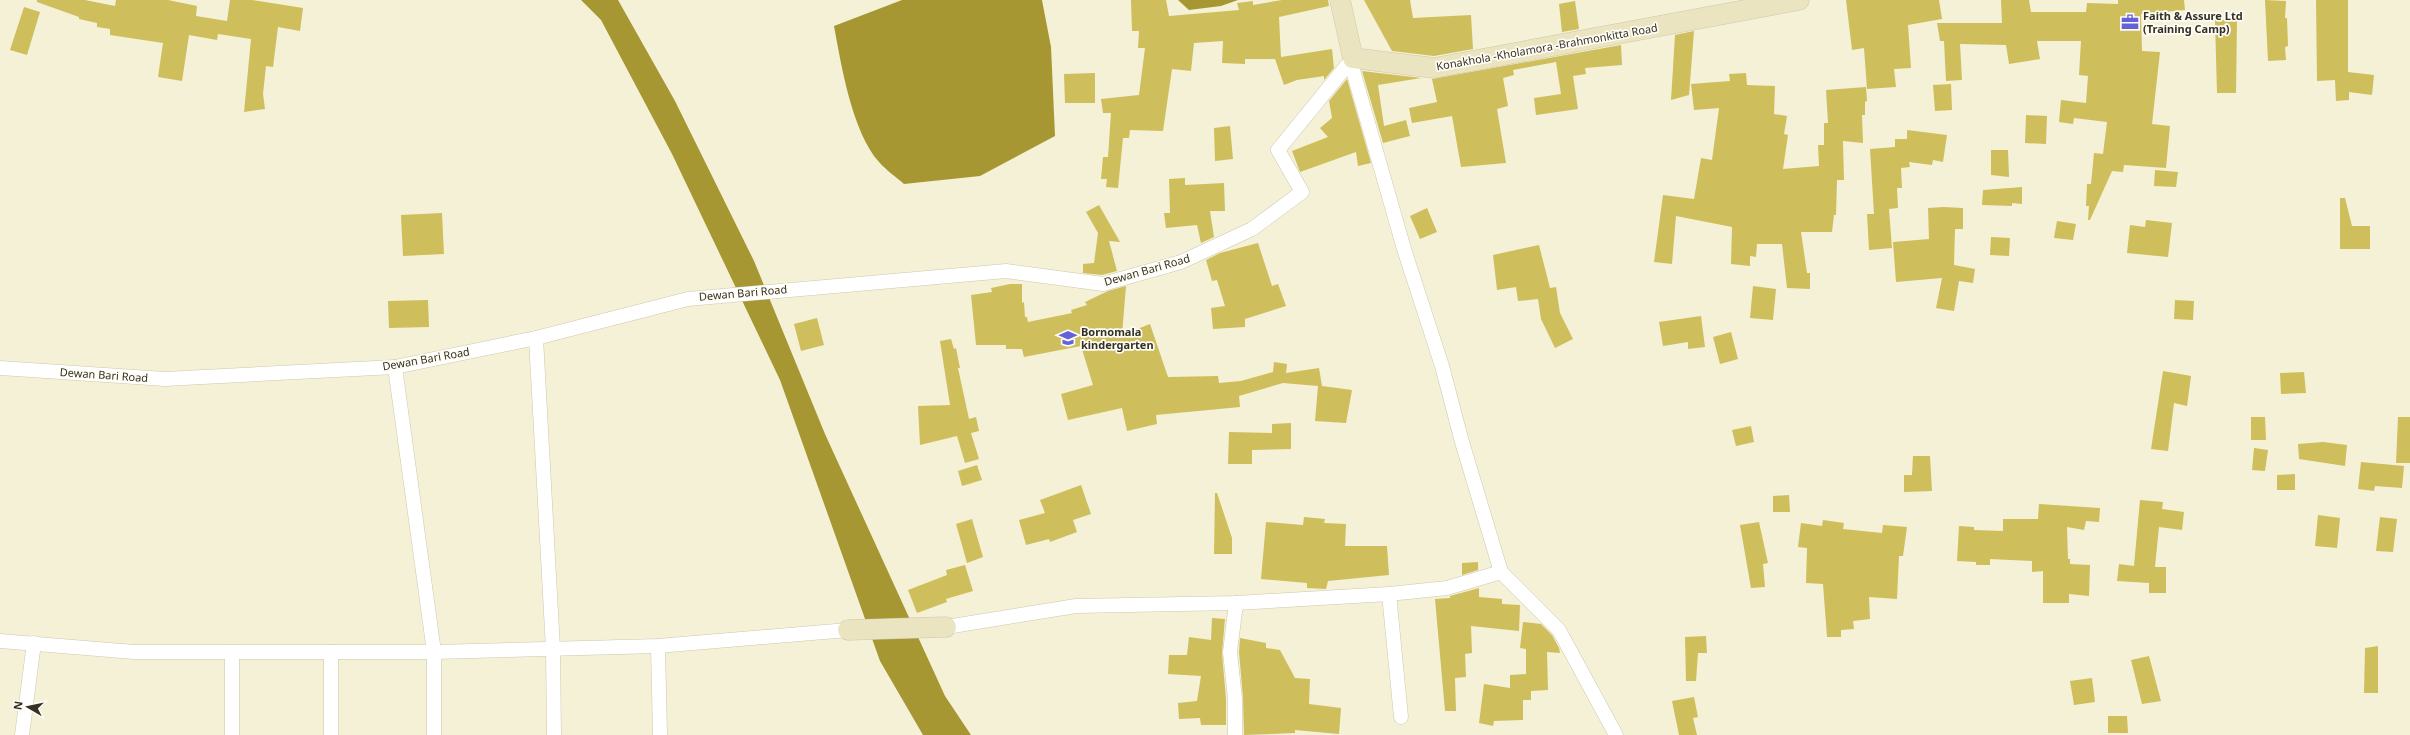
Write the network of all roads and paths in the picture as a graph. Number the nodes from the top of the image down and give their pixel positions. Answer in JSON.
{"nodes":[{"id":1,"x":1340,"y":0,"type":"edge"},
{"id":2,"x":1798,"y":0,"type":"edge"},
{"id":3,"x":1352,"y":59,"type":"junction"},
{"id":4,"x":536,"y":338,"type":"junction"},
{"id":5,"x":395,"y":367,"type":"junction"},
{"id":6,"x":0,"y":368,"type":"edge"},
{"id":7,"x":1501,"y":572,"type":"junction"},
{"id":8,"x":1389,"y":594,"type":"junction"},
{"id":9,"x":1236,"y":603,"type":"junction"},
{"id":10,"x":946,"y":627,"type":"joint"},
{"id":11,"x":848,"y":630,"type":"joint"},
{"id":12,"x":0,"y":641,"type":"edge"},
{"id":13,"x":34,"y":643,"type":"junction"},
{"id":14,"x":658,"y":646,"type":"junction"},
{"id":15,"x":554,"y":649,"type":"junction"},
{"id":16,"x":232,"y":652,"type":"junction"},
{"id":17,"x":331,"y":652,"type":"junction"},
{"id":18,"x":434,"y":652,"type":"junction"},
{"id":19,"x":1401,"y":718,"type":"dead end"},
{"id":20,"x":22,"y":735,"type":"edge"},
{"id":21,"x":232,"y":735,"type":"edge"},
{"id":22,"x":331,"y":735,"type":"edge"},
{"id":23,"x":434,"y":735,"type":"edge"},
{"id":24,"x":554,"y":735,"type":"edge"},
{"id":25,"x":660,"y":735,"type":"edge"},
{"id":26,"x":1235,"y":735,"type":"edge"},
{"id":27,"x":1616,"y":735,"type":"edge"}],
"edges":[{"from":1,"to":3,"type":"main road"},
{"from":2,"to":3,"type":"main road","name":"Konakhola -Kholamora -Brahmonkitta Road"},
{"from":3,"to":4,"type":"street","name":"Dewan Bari Road"},
{"from":3,"to":7,"type":"street"},
{"from":4,"to":5,"type":"street","name":"Dewan Bari Road"},
{"from":4,"to":15,"type":"street"},
{"from":5,"to":6,"type":"street","name":"Dewan Bari Road"},
{"from":5,"to":18,"type":"street"},
{"from":7,"to":8,"type":"street"},
{"from":7,"to":27,"type":"street"},
{"from":8,"to":9,"type":"street"},
{"from":8,"to":19,"type":"street"},
{"from":9,"to":10,"type":"street"},
{"from":9,"to":26,"type":"street"},
{"from":10,"to":11,"type":"main road"},
{"from":11,"to":14,"type":"street"},
{"from":12,"to":13,"type":"street"},
{"from":13,"to":16,"type":"street"},
{"from":13,"to":20,"type":"street"},
{"from":14,"to":15,"type":"street"},
{"from":14,"to":25,"type":"street"},
{"from":15,"to":18,"type":"street"},
{"from":15,"to":24,"type":"street"},
{"from":16,"to":17,"type":"street"},
{"from":16,"to":21,"type":"street"},
{"from":17,"to":18,"type":"street"},
{"from":17,"to":22,"type":"street"},
{"from":18,"to":23,"type":"street"}]}
